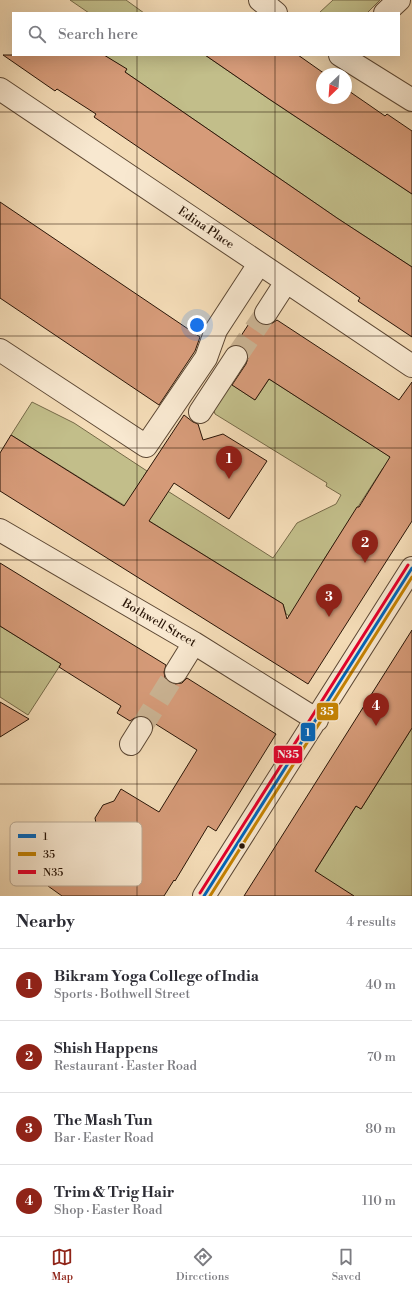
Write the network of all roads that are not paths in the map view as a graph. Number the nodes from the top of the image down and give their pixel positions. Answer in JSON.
{"nodes":[{"id":1,"x":260,"y":0,"type":"edge"},
{"id":2,"x":399,"y":0,"type":"edge"},
{"id":3,"x":275,"y":12,"type":"edge"},
{"id":4,"x":386,"y":12,"type":"edge"},
{"id":5,"x":342,"y":56,"type":"edge"},
{"id":6,"x":0,"y":89,"type":"edge"},
{"id":7,"x":412,"y":100,"type":"edge"},
{"id":8,"x":259,"y":264,"type":"junction"},
{"id":9,"x":286,"y":282,"type":"junction"},
{"id":10,"x":266,"y":313,"type":"tunnel mouth"},
{"id":11,"x":0,"y":350,"type":"edge"},
{"id":12,"x":236,"y":356,"type":"tunnel mouth"},
{"id":13,"x":412,"y":366,"type":"edge"},
{"id":14,"x":200,"y":412,"type":"dead end"},
{"id":15,"x":0,"y":530,"type":"edge"},
{"id":16,"x":412,"y":568,"type":"edge"},
{"id":17,"x":194,"y":643,"type":"junction"},
{"id":18,"x":176,"y":672,"type":"tunnel mouth"},
{"id":19,"x":317,"y":720,"type":"junction"},
{"id":20,"x":205,"y":896,"type":"edge"}],
"edges":[{"from":1,"to":3,"type":"street"},
{"from":2,"to":4,"type":"street"},
{"from":5,"to":7,"type":"street"},
{"from":6,"to":8,"type":"street","name":"Edina Place"},
{"from":8,"to":9,"type":"street","name":"Edina Place"},
{"from":8,"to":11,"type":"street"},
{"from":9,"to":10,"type":"street"},
{"from":9,"to":13,"type":"street","name":"Edina Place"},
{"from":12,"to":14,"type":"street"},
{"from":15,"to":17,"type":"street","name":"Bothwell Street"},
{"from":16,"to":19,"type":"street"},
{"from":17,"to":18,"type":"street"},
{"from":17,"to":19,"type":"street","name":"Bothwell Street"},
{"from":19,"to":20,"type":"street"}]}
